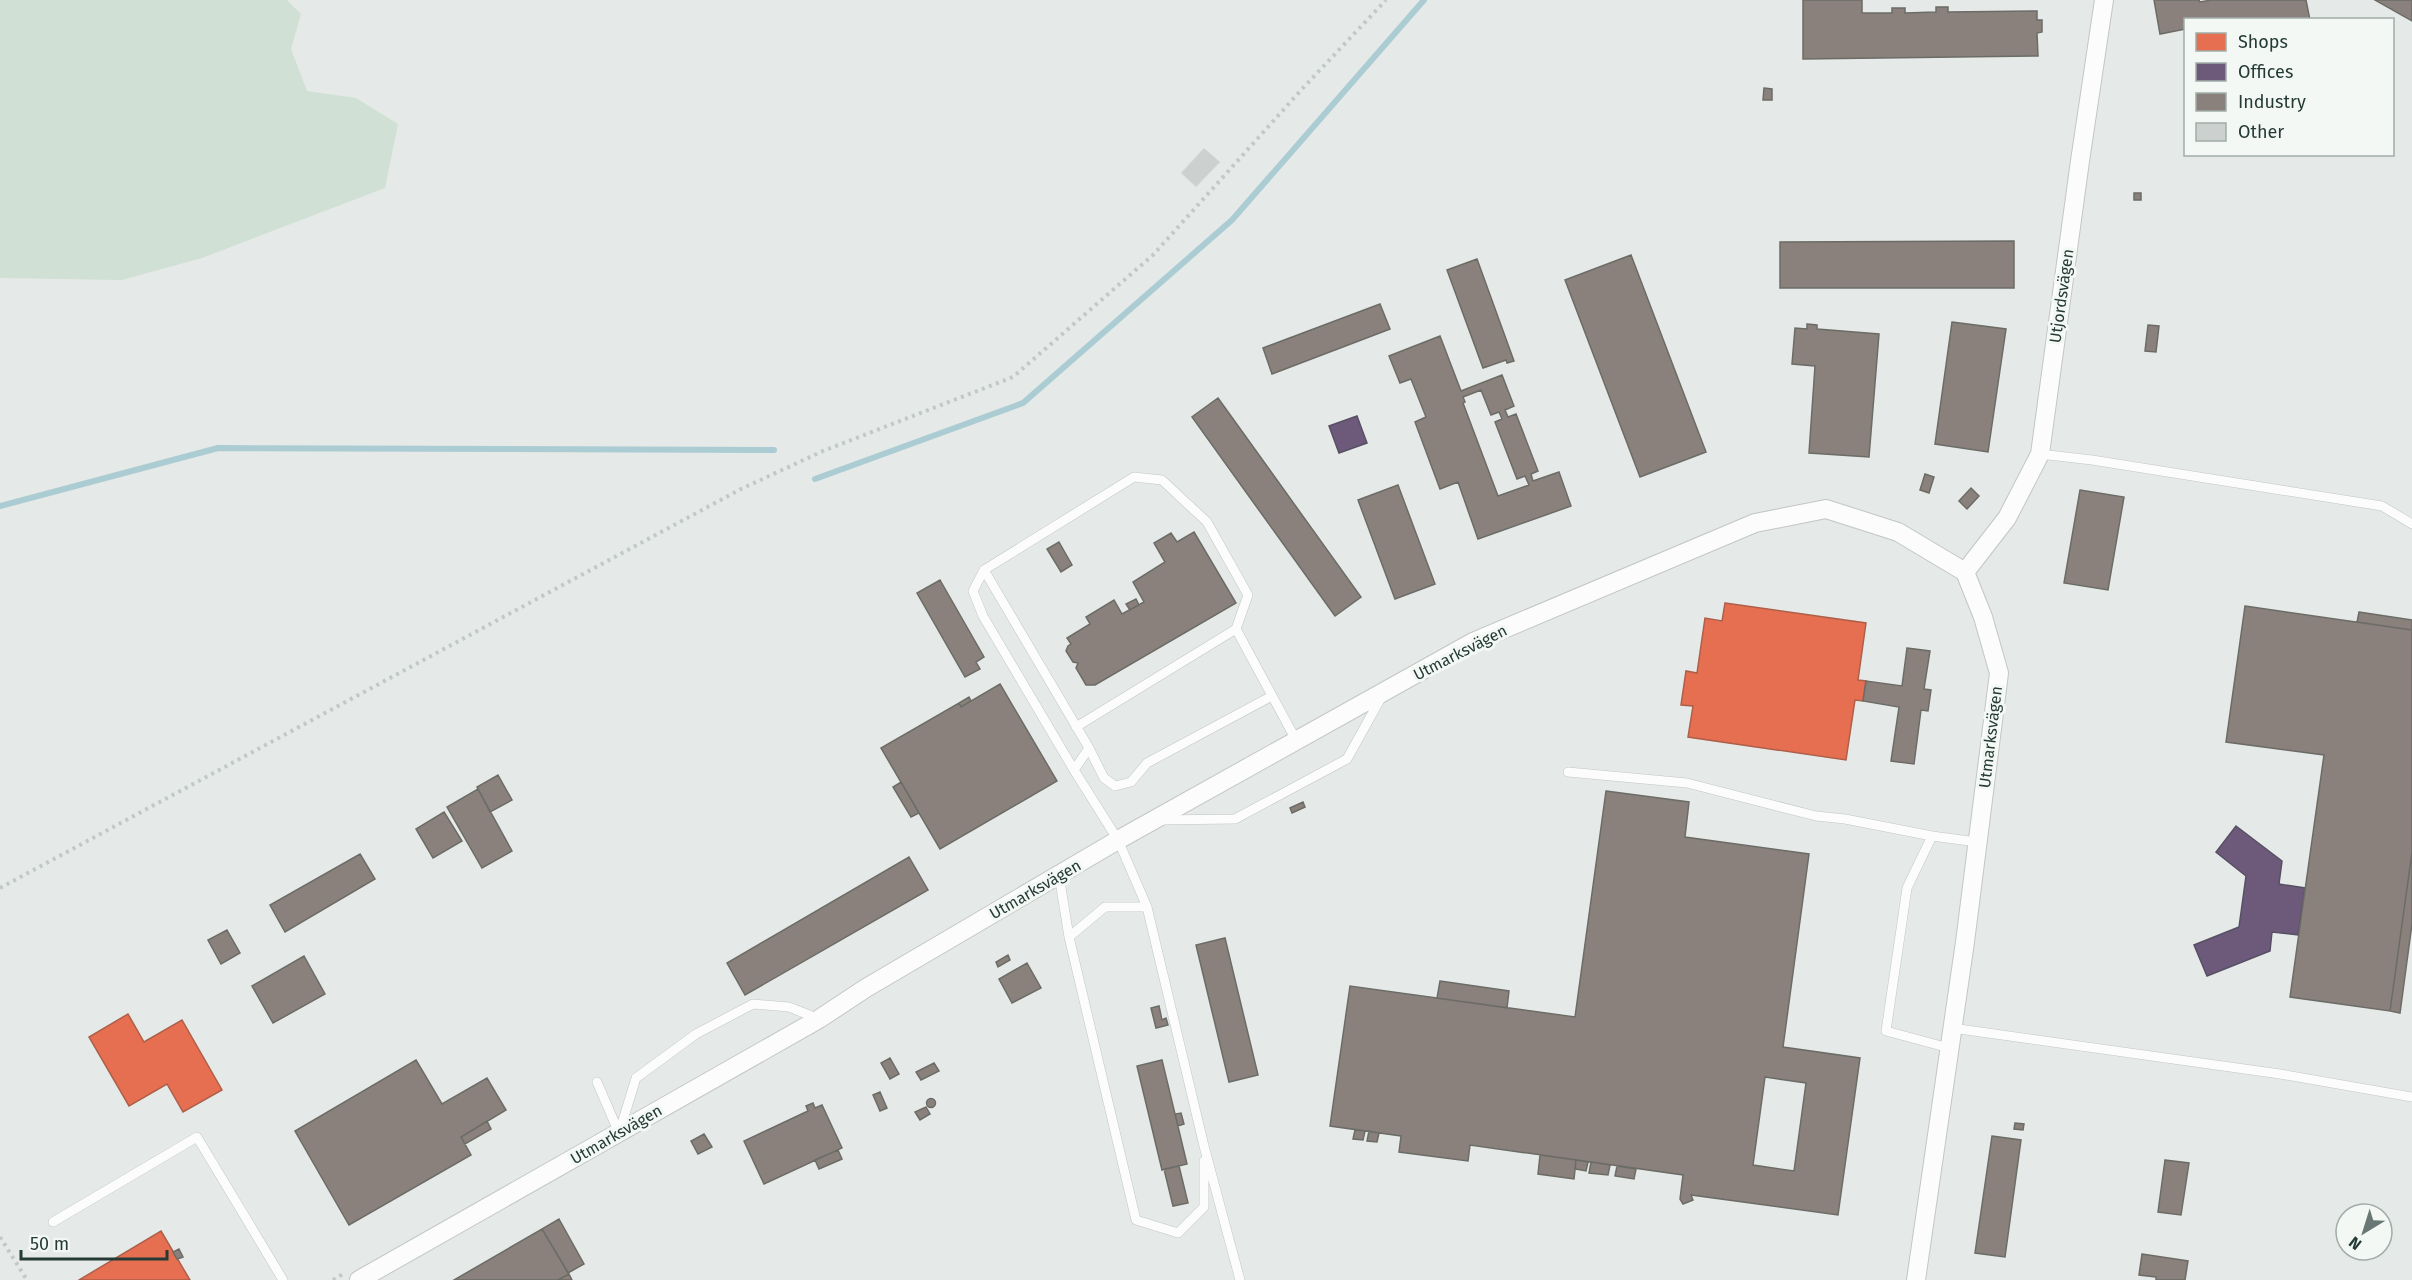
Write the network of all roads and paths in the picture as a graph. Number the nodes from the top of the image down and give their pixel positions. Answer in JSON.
{"nodes":[{"id":1,"x":1386,"y":0,"type":"edge"},
{"id":2,"x":2104,"y":0,"type":"edge"},
{"id":3,"x":2040,"y":454,"type":"junction"},
{"id":4,"x":2412,"y":524,"type":"edge"},
{"id":5,"x":984,"y":570,"type":"junction"},
{"id":6,"x":1965,"y":572,"type":"junction"},
{"id":7,"x":1236,"y":629,"type":"junction"},
{"id":8,"x":1385,"y":690,"type":"junction"},
{"id":9,"x":1272,"y":696,"type":"junction"},
{"id":10,"x":1076,"y":727,"type":"junction"},
{"id":11,"x":1296,"y":740,"type":"junction"},
{"id":12,"x":1089,"y":748,"type":"junction"},
{"id":13,"x":1074,"y":770,"type":"junction"},
{"id":14,"x":1568,"y":772,"type":"dead end"},
{"id":15,"x":1158,"y":820,"type":"junction"},
{"id":16,"x":1932,"y":836,"type":"junction"},
{"id":17,"x":1118,"y":840,"type":"junction"},
{"id":18,"x":1977,"y":842,"type":"junction"},
{"id":19,"x":1059,"y":875,"type":"junction"},
{"id":20,"x":0,"y":888,"type":"edge"},
{"id":21,"x":1147,"y":907,"type":"junction"},
{"id":22,"x":1069,"y":937,"type":"junction"},
{"id":23,"x":819,"y":1019,"type":"junction"},
{"id":24,"x":1952,"y":1028,"type":"junction"},
{"id":25,"x":1949,"y":1048,"type":"junction"},
{"id":26,"x":597,"y":1082,"type":"dead end"},
{"id":27,"x":2412,"y":1097,"type":"edge"},
{"id":28,"x":619,"y":1132,"type":"junction"},
{"id":29,"x":1204,"y":1146,"type":"junction"},
{"id":30,"x":53,"y":1222,"type":"dead end"},
{"id":31,"x":0,"y":1237,"type":"edge"},
{"id":32,"x":351,"y":1277,"type":"edge"},
{"id":33,"x":27,"y":1280,"type":"edge"},
{"id":34,"x":282,"y":1280,"type":"edge"},
{"id":35,"x":333,"y":1280,"type":"edge"},
{"id":36,"x":1240,"y":1280,"type":"edge"},
{"id":37,"x":1916,"y":1280,"type":"edge"}],
"edges":[{"from":1,"to":20,"type":"path"},
{"from":2,"to":3,"type":"street","name":"Utjordsvägen"},
{"from":3,"to":4,"type":"lane"},
{"from":3,"to":6,"type":"street","name":"Utjordsvägen"},
{"from":5,"to":7,"type":"lane"},
{"from":5,"to":10,"type":"lane"},
{"from":5,"to":13,"type":"lane"},
{"from":6,"to":8,"type":"street","name":"Utmarksvägen"},
{"from":6,"to":18,"type":"street","name":"Utmarksvägen"},
{"from":7,"to":9,"type":"lane"},
{"from":7,"to":10,"type":"lane"},
{"from":8,"to":11,"type":"street","name":"Utmarksvägen"},
{"from":8,"to":15,"type":"lane"},
{"from":9,"to":11,"type":"lane"},
{"from":9,"to":12,"type":"lane"},
{"from":10,"to":12,"type":"lane"},
{"from":11,"to":15,"type":"street","name":"Utmarksvägen"},
{"from":12,"to":13,"type":"lane"},
{"from":13,"to":17,"type":"lane"},
{"from":14,"to":16,"type":"lane"},
{"from":15,"to":17,"type":"street","name":"Utmarksvägen"},
{"from":16,"to":18,"type":"lane"},
{"from":16,"to":25,"type":"lane"},
{"from":17,"to":19,"type":"street","name":"Utmarksvägen"},
{"from":17,"to":21,"type":"lane"},
{"from":18,"to":24,"type":"street","name":"Utmarksvägen"},
{"from":19,"to":22,"type":"lane"},
{"from":19,"to":23,"type":"street","name":"Utmarksvägen"},
{"from":21,"to":22,"type":"lane"},
{"from":21,"to":29,"type":"lane"},
{"from":22,"to":29,"type":"lane"},
{"from":23,"to":28,"type":"street","name":"Utmarksvägen"},
{"from":23,"to":28,"type":"lane"},
{"from":24,"to":25,"type":"street","name":"Utmarksvägen"},
{"from":24,"to":27,"type":"lane"},
{"from":25,"to":37,"type":"street","name":"Utmarksvägen"},
{"from":26,"to":28,"type":"lane"},
{"from":28,"to":32,"type":"street","name":"Utmarksvägen"},
{"from":29,"to":36,"type":"lane"},
{"from":30,"to":34,"type":"lane"},
{"from":31,"to":33,"type":"path"},
{"from":32,"to":35,"type":"path"}]}
